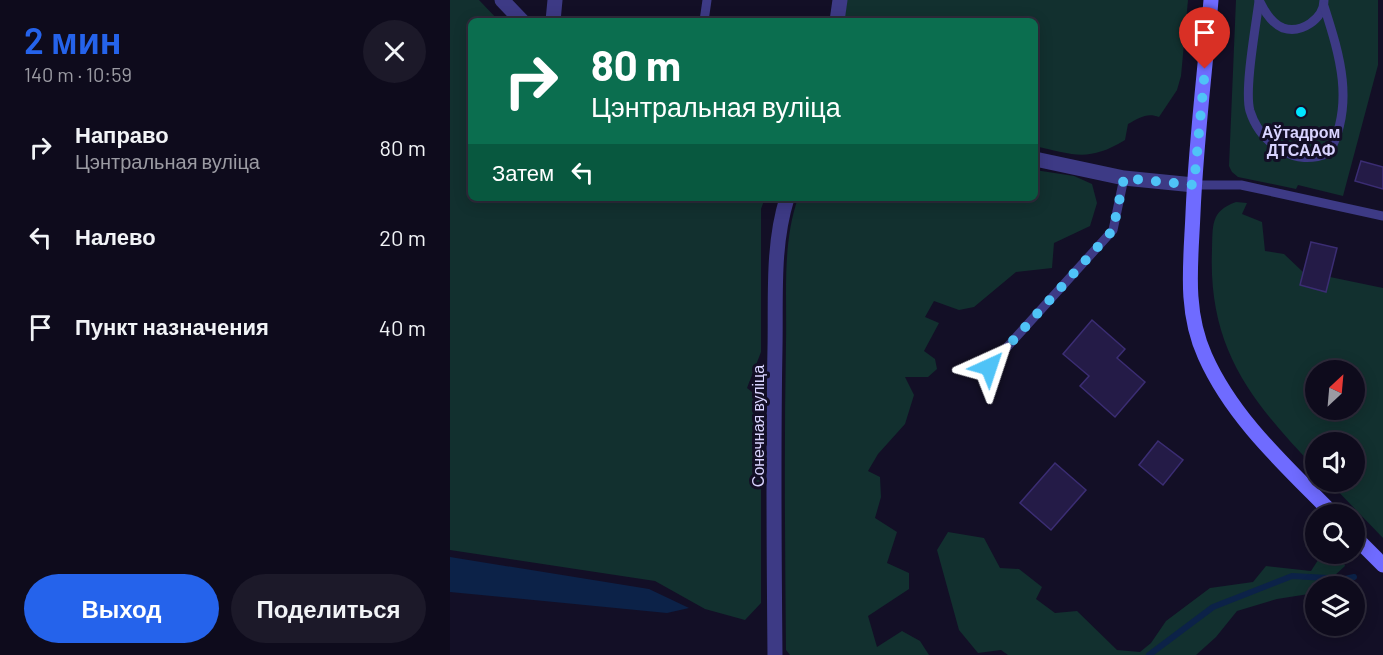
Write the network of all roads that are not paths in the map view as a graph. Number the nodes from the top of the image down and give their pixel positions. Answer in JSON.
{"nodes":[{"id":1,"x":502,"y":0,"type":"edge"},
{"id":2,"x":555,"y":0,"type":"edge"},
{"id":3,"x":707,"y":0,"type":"edge"},
{"id":4,"x":840,"y":0,"type":"edge"},
{"id":5,"x":1211,"y":0,"type":"edge"},
{"id":6,"x":1259,"y":0,"type":"edge"},
{"id":7,"x":1324,"y":3,"type":"edge"},
{"id":8,"x":519,"y":18,"type":"edge"},
{"id":9,"x":553,"y":18,"type":"edge"},
{"id":10,"x":704,"y":18,"type":"edge"},
{"id":11,"x":837,"y":18,"type":"edge"},
{"id":12,"x":1038,"y":160,"type":"edge"},
{"id":13,"x":1124,"y":178,"type":"junction"},
{"id":14,"x":1194,"y":185,"type":"junction"},
{"id":15,"x":786,"y":201,"type":"edge"},
{"id":16,"x":1383,"y":216,"type":"edge"},
{"id":17,"x":989,"y":367,"type":"dead end"},
{"id":18,"x":1323,"y":504,"type":"edge"},
{"id":19,"x":1365,"y":547,"type":"edge"},
{"id":20,"x":1383,"y":565,"type":"edge"},
{"id":21,"x":774,"y":655,"type":"edge"}],
"edges":[{"from":1,"to":8,"type":"street"},
{"from":2,"to":9,"type":"street"},
{"from":3,"to":10,"type":"lane"},
{"from":4,"to":11,"type":"street"},
{"from":5,"to":14,"type":"main road"},
{"from":6,"to":7,"type":"lane"},
{"from":6,"to":7,"type":"lane"},
{"from":12,"to":13,"type":"street"},
{"from":13,"to":14,"type":"street"},
{"from":13,"to":17,"type":"lane"},
{"from":14,"to":16,"type":"lane"},
{"from":14,"to":18,"type":"main road"},
{"from":15,"to":21,"type":"street","name":"Сонечная вуліца"},
{"from":19,"to":20,"type":"main road"}]}
